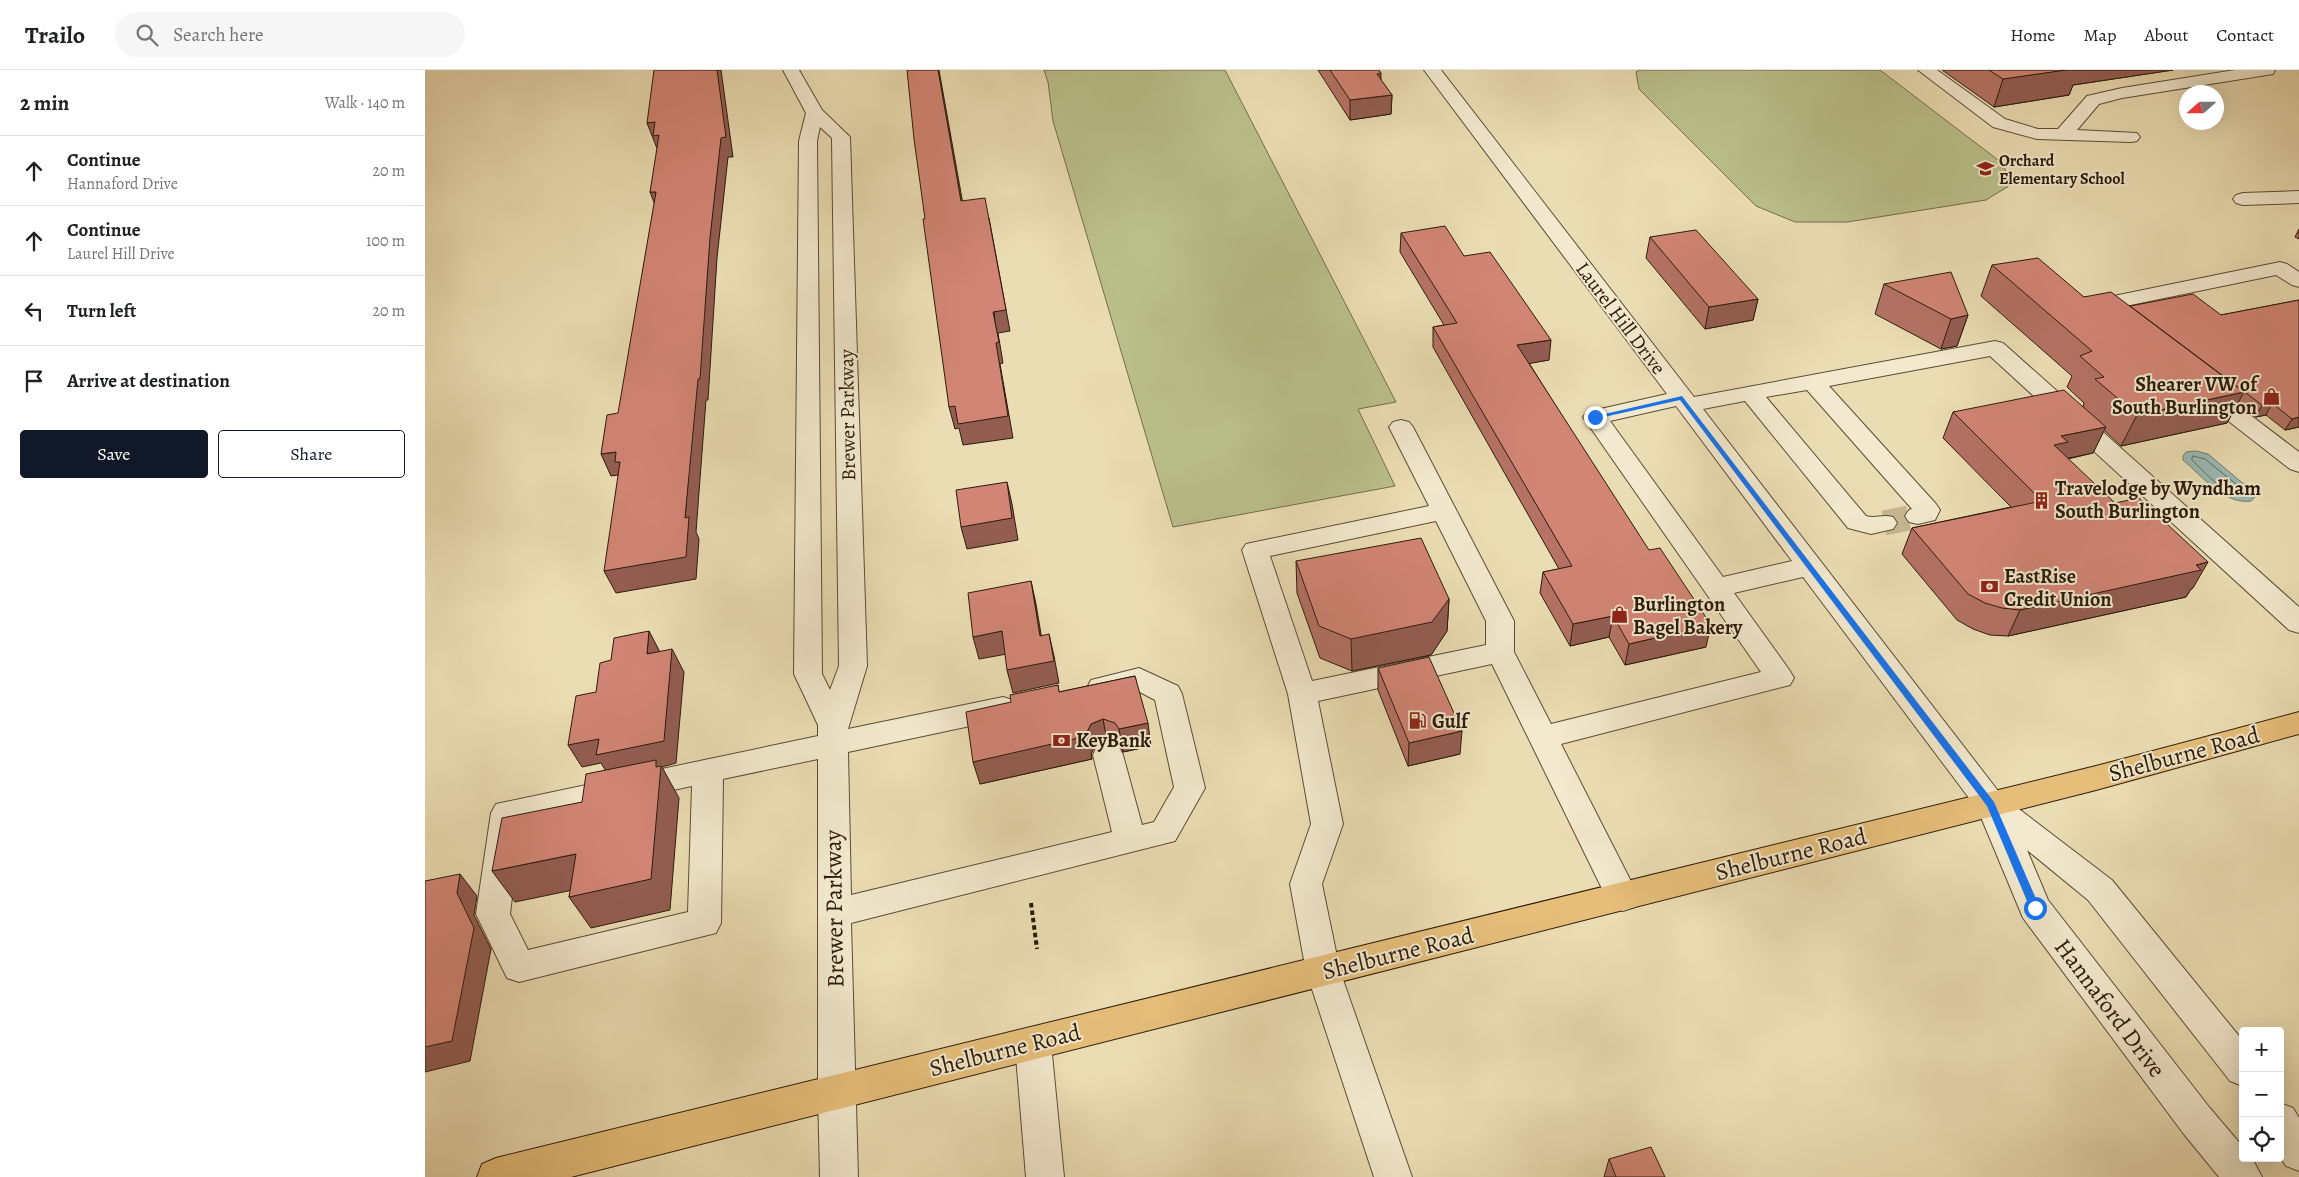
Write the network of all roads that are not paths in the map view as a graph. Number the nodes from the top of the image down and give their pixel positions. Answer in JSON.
{"nodes":[{"id":1,"x":791,"y":70,"type":"edge"},
{"id":2,"x":1433,"y":70,"type":"edge"},
{"id":3,"x":1927,"y":70,"type":"edge"},
{"id":4,"x":2267,"y":70,"type":"edge"},
{"id":5,"x":815,"y":113,"type":"junction"},
{"id":6,"x":2063,"y":135,"type":"junction"},
{"id":7,"x":2131,"y":137,"type":"dead end"},
{"id":8,"x":2299,"y":197,"type":"edge"},
{"id":9,"x":2243,"y":199,"type":"dead end"},
{"id":10,"x":2299,"y":281,"type":"edge"},
{"id":11,"x":2118,"y":324,"type":"edge"},
{"id":12,"x":2189,"y":379,"type":"edge"},
{"id":13,"x":1812,"y":381,"type":"junction"},
{"id":14,"x":1750,"y":393,"type":"junction"},
{"id":15,"x":1684,"y":401,"type":"junction"},
{"id":16,"x":1401,"y":427,"type":"dead end"},
{"id":17,"x":2299,"y":464,"type":"edge"},
{"id":18,"x":1443,"y":511,"type":"junction"},
{"id":19,"x":1918,"y":516,"type":"dead end"},
{"id":20,"x":1884,"y":523,"type":"tunnel mouth"},
{"id":21,"x":1809,"y":566,"type":"junction"},
{"id":22,"x":1717,"y":588,"type":"junction"},
{"id":23,"x":2299,"y":623,"type":"edge"},
{"id":24,"x":1500,"y":652,"type":"junction"},
{"id":25,"x":1302,"y":694,"type":"junction"},
{"id":26,"x":1087,"y":697,"type":"edge"},
{"id":27,"x":1035,"y":702,"type":"edge"},
{"id":28,"x":2299,"y":723,"type":"edge"},
{"id":29,"x":833,"y":734,"type":"junction"},
{"id":30,"x":1543,"y":737,"type":"junction"},
{"id":31,"x":1108,"y":755,"type":"dead end"},
{"id":32,"x":708,"y":770,"type":"junction"},
{"id":33,"x":1991,"y":804,"type":"junction"},
{"id":34,"x":1130,"y":841,"type":"junction"},
{"id":35,"x":1623,"y":896,"type":"junction"},
{"id":36,"x":835,"y":913,"type":"junction"},
{"id":37,"x":1323,"y":971,"type":"junction"},
{"id":38,"x":1033,"y":1044,"type":"junction"},
{"id":39,"x":2239,"y":1064,"type":"edge"},
{"id":40,"x":836,"y":1093,"type":"junction"},
{"id":41,"x":2284,"y":1128,"type":"edge"},
{"id":42,"x":2299,"y":1153,"type":"edge"},
{"id":43,"x":496,"y":1177,"type":"edge"},
{"id":44,"x":839,"y":1177,"type":"edge"},
{"id":45,"x":1045,"y":1177,"type":"edge"},
{"id":46,"x":1393,"y":1177,"type":"edge"},
{"id":47,"x":2243,"y":1177,"type":"edge"}],
"edges":[{"from":1,"to":5,"type":"street","name":"Brewer Parkway"},
{"from":2,"to":15,"type":"street","name":"Laurel Hill Drive"},
{"from":3,"to":6,"type":"street"},
{"from":4,"to":6,"type":"street"},
{"from":5,"to":29,"type":"street","name":"Brewer Parkway"},
{"from":5,"to":29,"type":"street","name":"Brewer Parkway"},
{"from":6,"to":7,"type":"street"},
{"from":8,"to":9,"type":"street"},
{"from":10,"to":11,"type":"street"},
{"from":12,"to":17,"type":"street"},
{"from":13,"to":14,"type":"street"},
{"from":13,"to":19,"type":"street"},
{"from":13,"to":23,"type":"street"},
{"from":14,"to":15,"type":"street"},
{"from":14,"to":20,"type":"street"},
{"from":15,"to":21,"type":"street","name":"Laurel Hill Drive"},
{"from":15,"to":22,"type":"street"},
{"from":16,"to":18,"type":"street"},
{"from":18,"to":24,"type":"street"},
{"from":18,"to":25,"type":"street"},
{"from":21,"to":22,"type":"street"},
{"from":21,"to":33,"type":"street","name":"Laurel Hill Drive"},
{"from":22,"to":30,"type":"street"},
{"from":24,"to":25,"type":"street"},
{"from":24,"to":30,"type":"street"},
{"from":25,"to":37,"type":"street"},
{"from":26,"to":34,"type":"street"},
{"from":27,"to":29,"type":"street"},
{"from":28,"to":33,"type":"highway","name":"Shelburne Road"},
{"from":29,"to":32,"type":"street"},
{"from":29,"to":36,"type":"street","name":"Brewer Parkway"},
{"from":30,"to":35,"type":"street"},
{"from":31,"to":34,"type":"street"},
{"from":32,"to":32,"type":"street"},
{"from":33,"to":35,"type":"highway","name":"Shelburne Road"},
{"from":33,"to":39,"type":"street"},
{"from":33,"to":47,"type":"street","name":"Hannaford Drive"},
{"from":34,"to":36,"type":"street"},
{"from":35,"to":37,"type":"highway","name":"Shelburne Road"},
{"from":36,"to":40,"type":"street","name":"Brewer Parkway"},
{"from":37,"to":38,"type":"highway","name":"Shelburne Road"},
{"from":37,"to":46,"type":"street"},
{"from":38,"to":40,"type":"highway","name":"Shelburne Road"},
{"from":38,"to":45,"type":"street"},
{"from":40,"to":43,"type":"highway","name":"Shelburne Road"},
{"from":40,"to":44,"type":"street","name":"Brewer Parkway"},
{"from":41,"to":42,"type":"street"}]}
